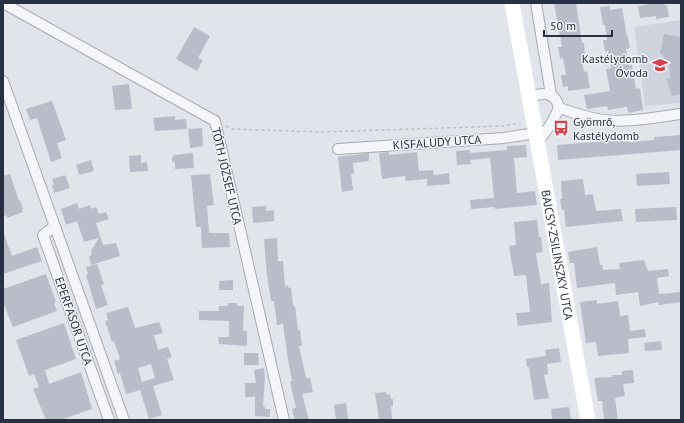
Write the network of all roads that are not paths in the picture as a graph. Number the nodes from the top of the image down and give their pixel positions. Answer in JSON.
{"nodes":[{"id":1,"x":3,"y":3,"type":"edge"},
{"id":2,"x":512,"y":3,"type":"edge"},
{"id":3,"x":536,"y":3,"type":"edge"},
{"id":4,"x":3,"y":81,"type":"edge"},
{"id":5,"x":528,"y":93,"type":"junction"},
{"id":6,"x":551,"y":95,"type":"junction"},
{"id":7,"x":559,"y":108,"type":"junction"},
{"id":8,"x":681,"y":114,"type":"edge"},
{"id":9,"x":535,"y":133,"type":"junction"},
{"id":10,"x":338,"y":149,"type":"dead end"},
{"id":11,"x":55,"y":226,"type":"junction"},
{"id":12,"x":109,"y":420,"type":"edge"},
{"id":13,"x":124,"y":420,"type":"edge"},
{"id":14,"x":284,"y":420,"type":"edge"},
{"id":15,"x":588,"y":420,"type":"edge"}],
"edges":[{"from":1,"to":14,"type":"street","name":"TÓTH JÓZSEF UTCA"},
{"from":2,"to":5,"type":"main road","name":"BAJCSY-ZSILINSZKY UTCA"},
{"from":3,"to":6,"type":"street"},
{"from":4,"to":11,"type":"street","name":"EPERFASOR UTCA"},
{"from":5,"to":6,"type":"street"},
{"from":5,"to":9,"type":"main road","name":"BAJCSY-ZSILINSZKY UTCA"},
{"from":6,"to":7,"type":"street"},
{"from":7,"to":8,"type":"street"},
{"from":7,"to":9,"type":"street"},
{"from":9,"to":10,"type":"street","name":"KISFALUDY UTCA"},
{"from":9,"to":15,"type":"main road","name":"BAJCSY-ZSILINSZKY UTCA"},
{"from":11,"to":12,"type":"street","name":"EPERFASOR UTCA"},
{"from":11,"to":13,"type":"street","name":"EPERFASOR UTCA"}]}
